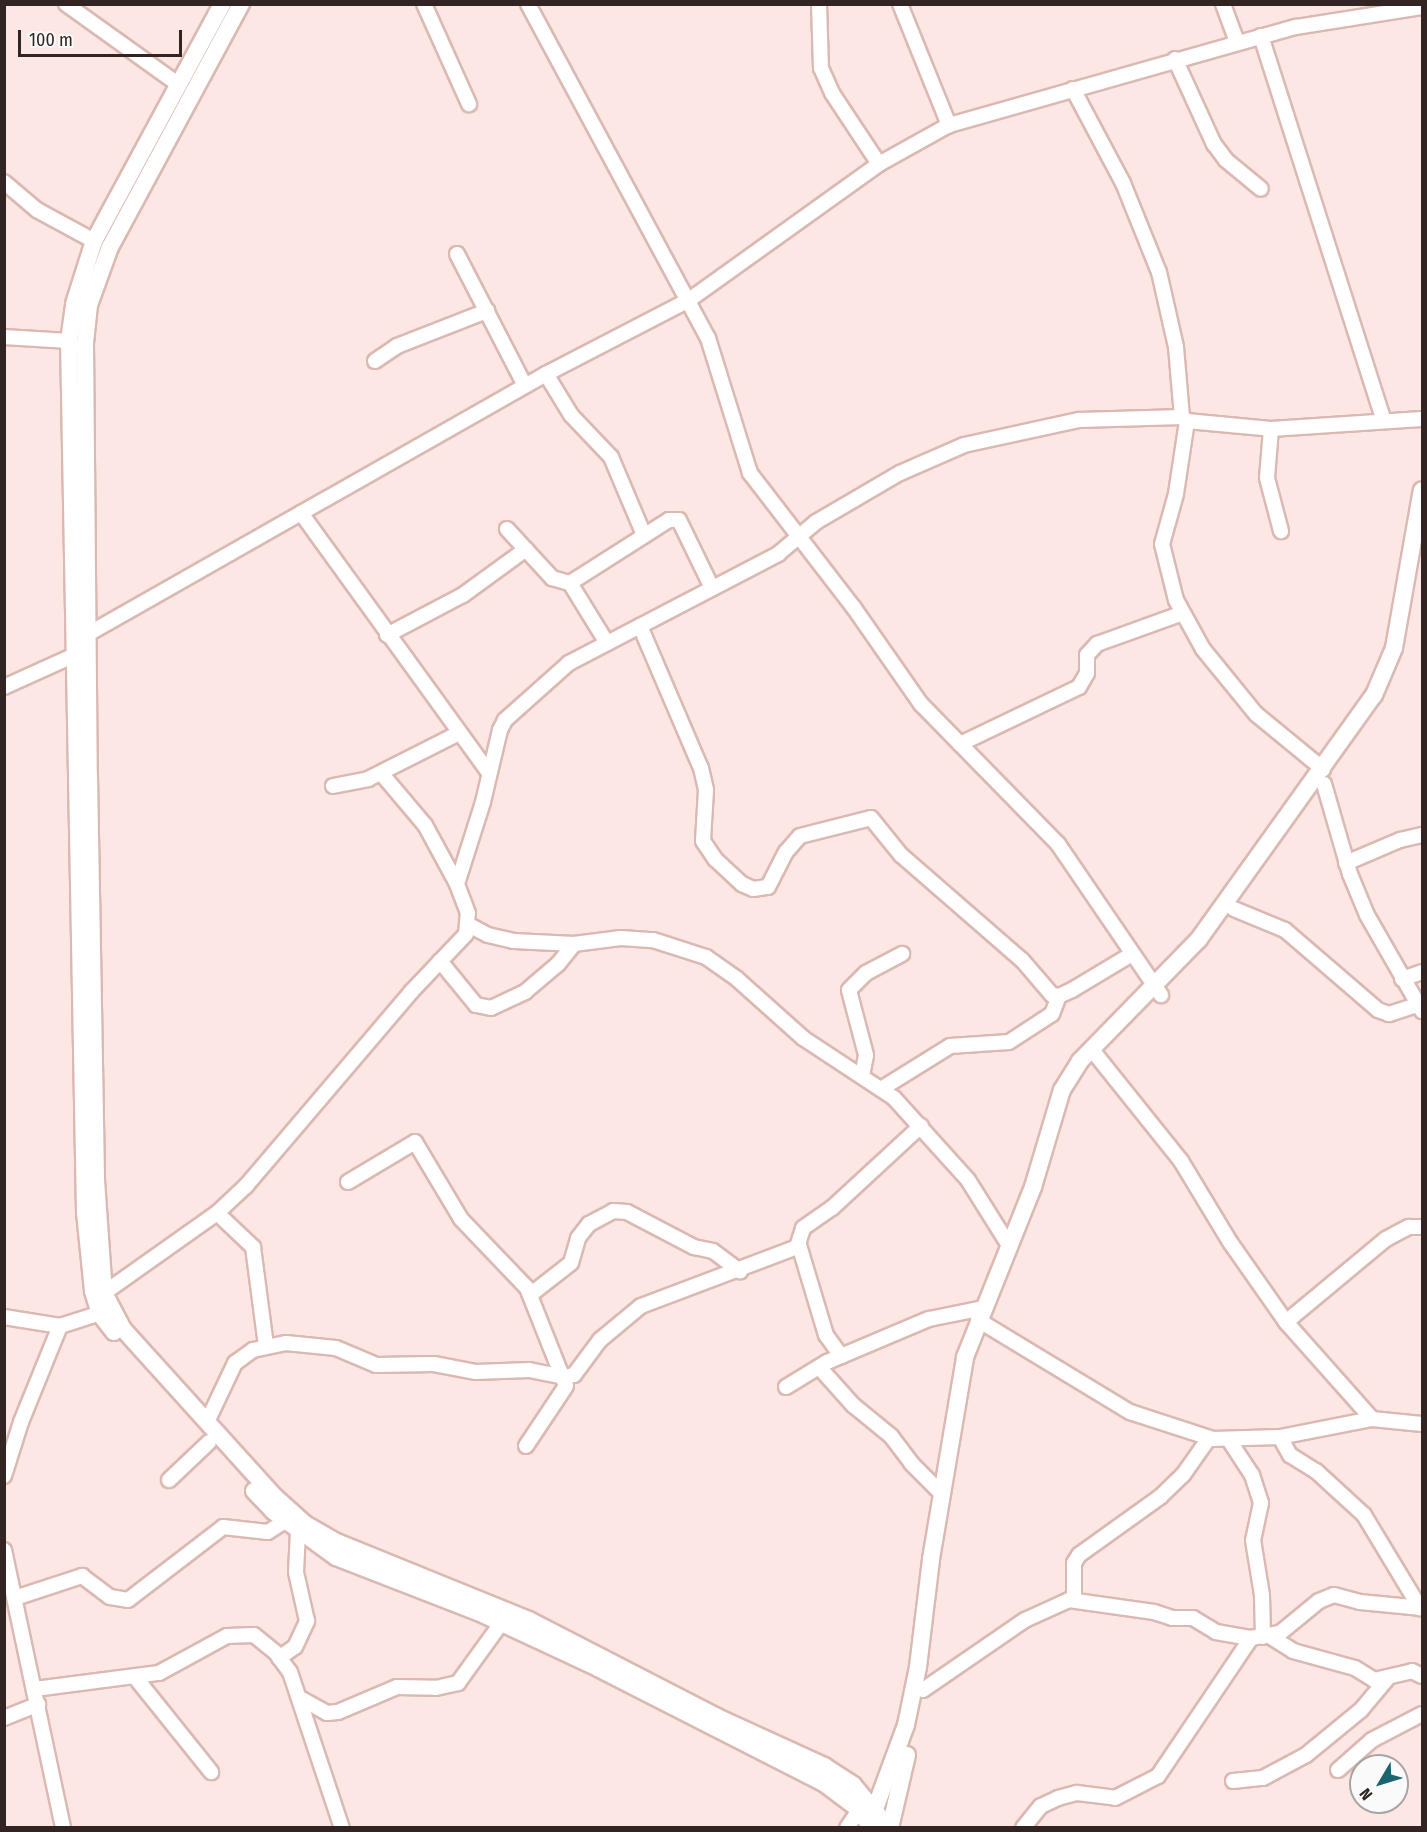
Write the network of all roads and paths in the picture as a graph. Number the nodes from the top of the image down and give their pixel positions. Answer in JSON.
{"nodes":[{"id":1,"x":66,"y":4,"type":"edge"},
{"id":2,"x":241,"y":4,"type":"edge"},
{"id":3,"x":424,"y":4,"type":"edge"},
{"id":4,"x":528,"y":4,"type":"edge"},
{"id":5,"x":819,"y":4,"type":"edge"},
{"id":6,"x":900,"y":4,"type":"edge"},
{"id":7,"x":1223,"y":4,"type":"edge"},
{"id":8,"x":218,"y":6,"type":"edge"},
{"id":9,"x":1422,"y":7,"type":"edge"},
{"id":10,"x":1261,"y":36,"type":"junction"},
{"id":11,"x":1237,"y":42,"type":"junction"},
{"id":12,"x":1175,"y":59,"type":"junction"},
{"id":13,"x":179,"y":85,"type":"junction"},
{"id":14,"x":1072,"y":89,"type":"junction"},
{"id":15,"x":469,"y":104,"type":"dead end"},
{"id":16,"x":949,"y":125,"type":"junction"},
{"id":17,"x":879,"y":164,"type":"junction"},
{"id":18,"x":4,"y":182,"type":"edge"},
{"id":19,"x":1261,"y":189,"type":"dead end"},
{"id":20,"x":94,"y":241,"type":"junction"},
{"id":21,"x":457,"y":254,"type":"dead end"},
{"id":22,"x":689,"y":300,"type":"junction"},
{"id":23,"x":487,"y":311,"type":"junction"},
{"id":24,"x":4,"y":337,"type":"edge"},
{"id":25,"x":69,"y":341,"type":"junction"},
{"id":26,"x":375,"y":361,"type":"dead end"},
{"id":27,"x":546,"y":374,"type":"junction"},
{"id":28,"x":525,"y":386,"type":"junction"},
{"id":29,"x":1184,"y":419,"type":"junction"},
{"id":30,"x":1422,"y":420,"type":"edge"},
{"id":31,"x":1384,"y":421,"type":"junction"},
{"id":32,"x":1271,"y":429,"type":"junction"},
{"id":33,"x":1422,"y":490,"type":"edge"},
{"id":34,"x":301,"y":513,"type":"junction"},
{"id":35,"x":507,"y":529,"type":"dead end"},
{"id":36,"x":1281,"y":531,"type":"dead end"},
{"id":37,"x":644,"y":534,"type":"junction"},
{"id":38,"x":798,"y":537,"type":"junction"},
{"id":39,"x":1422,"y":547,"type":"edge"},
{"id":40,"x":525,"y":549,"type":"junction"},
{"id":41,"x":570,"y":583,"type":"junction"},
{"id":42,"x":712,"y":588,"type":"junction"},
{"id":43,"x":1183,"y":613,"type":"junction"},
{"id":44,"x":639,"y":626,"type":"junction"},
{"id":45,"x":387,"y":635,"type":"junction"},
{"id":46,"x":81,"y":643,"type":"junction"},
{"id":47,"x":607,"y":643,"type":"junction"},
{"id":48,"x":4,"y":687,"type":"edge"},
{"id":49,"x":459,"y":733,"type":"junction"},
{"id":50,"x":960,"y":744,"type":"junction"},
{"id":51,"x":381,"y":773,"type":"junction"},
{"id":52,"x":489,"y":773,"type":"junction"},
{"id":53,"x":1323,"y":777,"type":"junction"},
{"id":54,"x":333,"y":786,"type":"dead end"},
{"id":55,"x":1422,"y":835,"type":"edge"},
{"id":56,"x":1346,"y":863,"type":"junction"},
{"id":57,"x":457,"y":884,"type":"junction"},
{"id":58,"x":1234,"y":909,"type":"junction"},
{"id":59,"x":469,"y":926,"type":"junction"},
{"id":60,"x":574,"y":944,"type":"junction"},
{"id":61,"x":902,"y":954,"type":"dead end"},
{"id":62,"x":1132,"y":954,"type":"junction"},
{"id":63,"x":440,"y":961,"type":"junction"},
{"id":64,"x":1422,"y":972,"type":"edge"},
{"id":65,"x":1402,"y":979,"type":"junction"},
{"id":66,"x":1157,"y":991,"type":"junction"},
{"id":67,"x":1059,"y":996,"type":"junction"},
{"id":68,"x":1420,"y":1008,"type":"edge"},
{"id":69,"x":1097,"y":1056,"type":"junction"},
{"id":70,"x":862,"y":1076,"type":"junction"},
{"id":71,"x":881,"y":1089,"type":"junction"},
{"id":72,"x":89,"y":1102,"type":"junction"},
{"id":73,"x":921,"y":1126,"type":"junction"},
{"id":74,"x":348,"y":1182,"type":"dead end"},
{"id":75,"x":217,"y":1213,"type":"junction"},
{"id":76,"x":1422,"y":1227,"type":"edge"},
{"id":77,"x":799,"y":1245,"type":"junction"},
{"id":78,"x":1010,"y":1246,"type":"junction"},
{"id":79,"x":740,"y":1271,"type":"junction"},
{"id":80,"x":530,"y":1295,"type":"junction"},
{"id":81,"x":105,"y":1306,"type":"junction"},
{"id":82,"x":4,"y":1317,"type":"edge"},
{"id":83,"x":983,"y":1318,"type":"junction"},
{"id":84,"x":1286,"y":1322,"type":"junction"},
{"id":85,"x":60,"y":1326,"type":"junction"},
{"id":86,"x":266,"y":1346,"type":"junction"},
{"id":87,"x":841,"y":1356,"type":"junction"},
{"id":88,"x":819,"y":1367,"type":"junction"},
{"id":89,"x":565,"y":1377,"type":"junction"},
{"id":90,"x":786,"y":1387,"type":"dead end"},
{"id":91,"x":1372,"y":1419,"type":"junction"},
{"id":92,"x":207,"y":1422,"type":"junction"},
{"id":93,"x":1422,"y":1424,"type":"edge"},
{"id":94,"x":1280,"y":1437,"type":"junction"},
{"id":95,"x":1209,"y":1438,"type":"junction"},
{"id":96,"x":1229,"y":1440,"type":"junction"},
{"id":97,"x":209,"y":1442,"type":"junction"},
{"id":98,"x":526,"y":1446,"type":"dead end"},
{"id":99,"x":4,"y":1476,"type":"edge"},
{"id":100,"x":170,"y":1480,"type":"dead end"},
{"id":101,"x":941,"y":1493,"type":"junction"},
{"id":102,"x":291,"y":1526,"type":"junction"},
{"id":103,"x":4,"y":1550,"type":"edge"},
{"id":104,"x":1074,"y":1600,"type":"junction"},
{"id":105,"x":12,"y":1608,"type":"edge"},
{"id":106,"x":1421,"y":1608,"type":"edge"},
{"id":107,"x":502,"y":1622,"type":"junction"},
{"id":108,"x":1262,"y":1637,"type":"junction"},
{"id":109,"x":279,"y":1658,"type":"junction"},
{"id":110,"x":1422,"y":1676,"type":"edge"},
{"id":111,"x":135,"y":1677,"type":"junction"},
{"id":112,"x":1387,"y":1679,"type":"junction"},
{"id":113,"x":35,"y":1689,"type":"junction"},
{"id":114,"x":922,"y":1690,"type":"junction"},
{"id":115,"x":300,"y":1698,"type":"junction"},
{"id":116,"x":38,"y":1704,"type":"junction"},
{"id":117,"x":1422,"y":1714,"type":"edge"},
{"id":118,"x":4,"y":1718,"type":"edge"},
{"id":119,"x":1338,"y":1770,"type":"dead end"},
{"id":120,"x":211,"y":1772,"type":"dead end"},
{"id":121,"x":1233,"y":1780,"type":"dead end"},
{"id":122,"x":869,"y":1817,"type":"edge"},
{"id":123,"x":63,"y":1827,"type":"edge"},
{"id":124,"x":342,"y":1827,"type":"edge"},
{"id":125,"x":847,"y":1827,"type":"edge"},
{"id":126,"x":890,"y":1827,"type":"edge"},
{"id":127,"x":1023,"y":1827,"type":"edge"}],
"edges":[{"from":1,"to":13,"type":"street"},
{"from":2,"to":46,"type":"main road"},
{"from":3,"to":15,"type":"street"},
{"from":4,"to":22,"type":"street"},
{"from":5,"to":17,"type":"street"},
{"from":6,"to":16,"type":"street"},
{"from":7,"to":11,"type":"street"},
{"from":8,"to":13,"type":"main road"},
{"from":9,"to":10,"type":"street"},
{"from":10,"to":11,"type":"street"},
{"from":10,"to":31,"type":"street"},
{"from":11,"to":12,"type":"street"},
{"from":12,"to":14,"type":"street"},
{"from":12,"to":19,"type":"street"},
{"from":13,"to":20,"type":"main road"},
{"from":14,"to":16,"type":"street"},
{"from":14,"to":29,"type":"street"},
{"from":16,"to":17,"type":"street"},
{"from":17,"to":22,"type":"street"},
{"from":18,"to":20,"type":"street"},
{"from":20,"to":25,"type":"main road"},
{"from":21,"to":23,"type":"street"},
{"from":22,"to":27,"type":"street"},
{"from":22,"to":38,"type":"street"},
{"from":23,"to":26,"type":"street"},
{"from":23,"to":28,"type":"street"},
{"from":24,"to":25,"type":"street"},
{"from":25,"to":46,"type":"main road"},
{"from":27,"to":28,"type":"street"},
{"from":27,"to":37,"type":"street"},
{"from":28,"to":34,"type":"street"},
{"from":29,"to":32,"type":"street"},
{"from":29,"to":38,"type":"street"},
{"from":29,"to":43,"type":"street"},
{"from":30,"to":31,"type":"street"},
{"from":31,"to":32,"type":"street"},
{"from":32,"to":36,"type":"street"},
{"from":33,"to":53,"type":"main road"},
{"from":34,"to":45,"type":"street"},
{"from":34,"to":46,"type":"street"},
{"from":35,"to":40,"type":"street"},
{"from":37,"to":41,"type":"street"},
{"from":37,"to":42,"type":"street"},
{"from":38,"to":42,"type":"street"},
{"from":38,"to":50,"type":"street"},
{"from":39,"to":53,"type":"main road"},
{"from":40,"to":41,"type":"street"},
{"from":40,"to":45,"type":"street"},
{"from":41,"to":47,"type":"street"},
{"from":42,"to":44,"type":"street"},
{"from":43,"to":50,"type":"street"},
{"from":43,"to":53,"type":"street"},
{"from":44,"to":47,"type":"street"},
{"from":44,"to":67,"type":"street"},
{"from":45,"to":49,"type":"street"},
{"from":46,"to":48,"type":"street"},
{"from":46,"to":72,"type":"main road"},
{"from":46,"to":72,"type":"main road"},
{"from":47,"to":52,"type":"street"},
{"from":49,"to":51,"type":"street"},
{"from":49,"to":52,"type":"street"},
{"from":50,"to":62,"type":"street"},
{"from":51,"to":54,"type":"street"},
{"from":51,"to":57,"type":"street"},
{"from":52,"to":57,"type":"street"},
{"from":53,"to":56,"type":"street"},
{"from":53,"to":58,"type":"main road"},
{"from":53,"to":66,"type":"main road"},
{"from":55,"to":56,"type":"street"},
{"from":56,"to":65,"type":"street"},
{"from":57,"to":59,"type":"street"},
{"from":58,"to":66,"type":"main road"},
{"from":58,"to":68,"type":"street"},
{"from":59,"to":60,"type":"street"},
{"from":59,"to":63,"type":"street"},
{"from":60,"to":63,"type":"street"},
{"from":60,"to":70,"type":"street"},
{"from":61,"to":70,"type":"street"},
{"from":62,"to":66,"type":"street"},
{"from":62,"to":67,"type":"street"},
{"from":63,"to":75,"type":"street"},
{"from":64,"to":65,"type":"street"},
{"from":65,"to":68,"type":"street"},
{"from":66,"to":69,"type":"main road"},
{"from":66,"to":78,"type":"main road"},
{"from":67,"to":71,"type":"street"},
{"from":69,"to":83,"type":"main road"},
{"from":69,"to":84,"type":"street"},
{"from":70,"to":71,"type":"street"},
{"from":71,"to":73,"type":"street"},
{"from":72,"to":81,"type":"main road"},
{"from":73,"to":77,"type":"street"},
{"from":73,"to":78,"type":"street"},
{"from":74,"to":80,"type":"street"},
{"from":75,"to":81,"type":"street"},
{"from":75,"to":86,"type":"street"},
{"from":76,"to":84,"type":"street"},
{"from":77,"to":79,"type":"street"},
{"from":77,"to":87,"type":"street"},
{"from":78,"to":83,"type":"main road"},
{"from":79,"to":80,"type":"street"},
{"from":79,"to":89,"type":"street"},
{"from":80,"to":89,"type":"street"},
{"from":81,"to":85,"type":"street"},
{"from":81,"to":92,"type":"main road"},
{"from":81,"to":97,"type":"main road"},
{"from":82,"to":85,"type":"street"},
{"from":83,"to":87,"type":"street"},
{"from":83,"to":95,"type":"street"},
{"from":83,"to":101,"type":"main road"},
{"from":83,"to":114,"type":"main road"},
{"from":84,"to":91,"type":"street"},
{"from":85,"to":99,"type":"street"},
{"from":86,"to":89,"type":"street"},
{"from":86,"to":92,"type":"street"},
{"from":87,"to":88,"type":"street"},
{"from":88,"to":90,"type":"street"},
{"from":88,"to":101,"type":"street"},
{"from":89,"to":98,"type":"street"},
{"from":91,"to":93,"type":"street"},
{"from":91,"to":94,"type":"street"},
{"from":92,"to":122,"type":"main road"},
{"from":94,"to":96,"type":"street"},
{"from":94,"to":106,"type":"street"},
{"from":95,"to":96,"type":"street"},
{"from":95,"to":104,"type":"street"},
{"from":96,"to":108,"type":"street"},
{"from":97,"to":100,"type":"street"},
{"from":97,"to":102,"type":"main road"},
{"from":101,"to":122,"type":"main road"},
{"from":102,"to":105,"type":"street"},
{"from":102,"to":107,"type":"main road"},
{"from":102,"to":109,"type":"street"},
{"from":103,"to":105,"type":"street"},
{"from":104,"to":108,"type":"street"},
{"from":104,"to":114,"type":"street"},
{"from":105,"to":113,"type":"street"},
{"from":106,"to":108,"type":"street"},
{"from":107,"to":115,"type":"street"},
{"from":107,"to":122,"type":"main road"},
{"from":108,"to":112,"type":"street"},
{"from":108,"to":127,"type":"street"},
{"from":109,"to":111,"type":"street"},
{"from":109,"to":115,"type":"street"},
{"from":110,"to":112,"type":"street"},
{"from":111,"to":113,"type":"street"},
{"from":111,"to":120,"type":"street"},
{"from":112,"to":121,"type":"street"},
{"from":113,"to":116,"type":"street"},
{"from":114,"to":126,"type":"main road"},
{"from":115,"to":124,"type":"street"},
{"from":116,"to":118,"type":"street"},
{"from":116,"to":123,"type":"street"},
{"from":117,"to":119,"type":"street"},
{"from":122,"to":125,"type":"street"},
{"from":122,"to":126,"type":"main road"}]}
